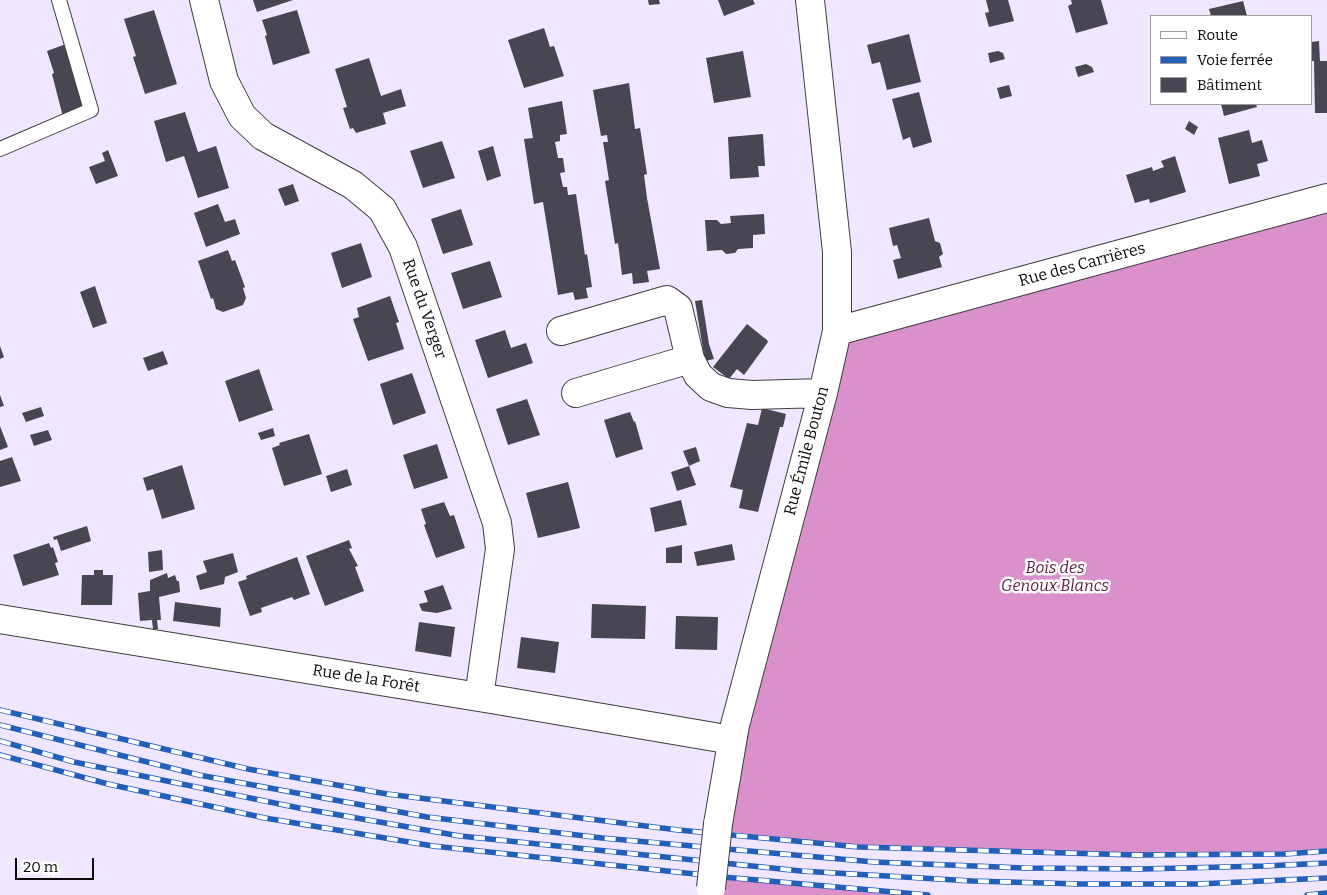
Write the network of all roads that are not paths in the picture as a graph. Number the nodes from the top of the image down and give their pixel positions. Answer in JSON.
{"nodes":[{"id":1,"x":59,"y":0,"type":"edge"},
{"id":2,"x":204,"y":0,"type":"edge"},
{"id":3,"x":810,"y":0,"type":"edge"},
{"id":4,"x":0,"y":149,"type":"edge"},
{"id":5,"x":1327,"y":198,"type":"edge"},
{"id":6,"x":561,"y":331,"type":"dead end"},
{"id":7,"x":837,"y":331,"type":"junction"},
{"id":8,"x":690,"y":359,"type":"junction"},
{"id":9,"x":576,"y":393,"type":"dead end"},
{"id":10,"x":823,"y":393,"type":"junction"},
{"id":11,"x":0,"y":619,"type":"edge"},
{"id":12,"x":478,"y":697,"type":"junction"},
{"id":13,"x":732,"y":740,"type":"junction"},
{"id":14,"x":711,"y":891,"type":"edge"}],
"edges":[{"from":1,"to":4,"type":"lane"},
{"from":2,"to":12,"type":"street","name":"Rue du Verger"},
{"from":3,"to":7,"type":"street","name":"Rue Émile Bouton"},
{"from":5,"to":7,"type":"street","name":"Rue des Carrières"},
{"from":6,"to":8,"type":"street"},
{"from":7,"to":10,"type":"street","name":"Rue Émile Bouton"},
{"from":8,"to":9,"type":"street"},
{"from":8,"to":10,"type":"street"},
{"from":10,"to":13,"type":"street","name":"Rue Émile Bouton"},
{"from":11,"to":12,"type":"street","name":"Rue de la Forêt"},
{"from":12,"to":13,"type":"street","name":"Rue de la Forêt"},
{"from":13,"to":14,"type":"street","name":"Rue Émile Bouton","bridge":true}]}
